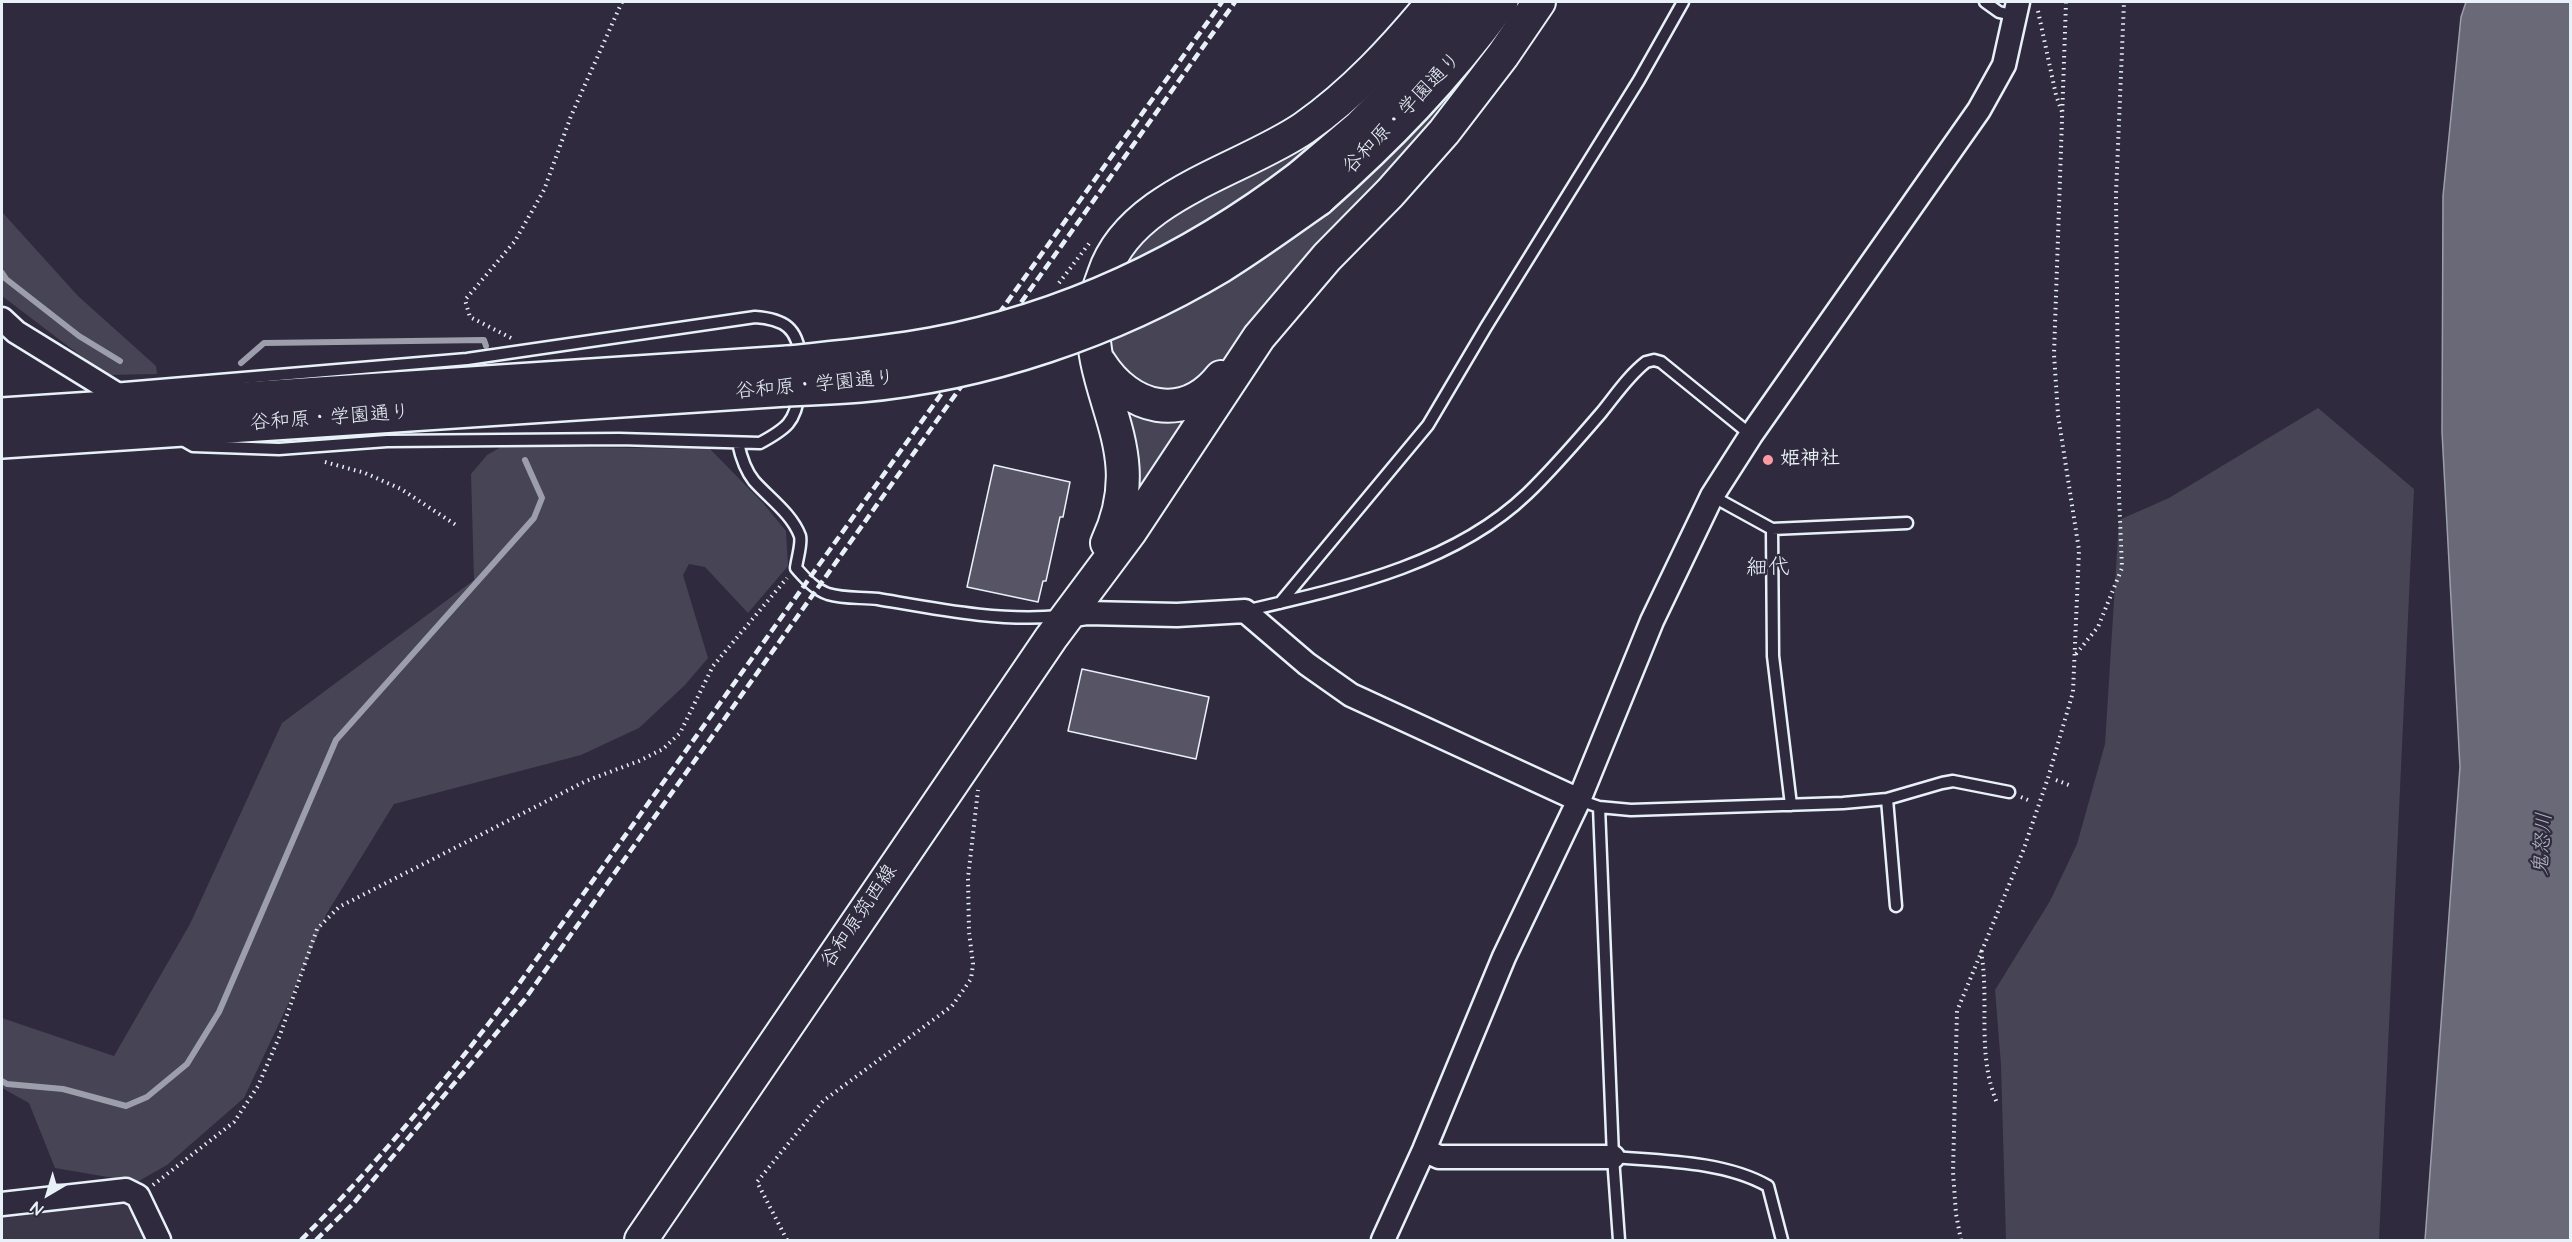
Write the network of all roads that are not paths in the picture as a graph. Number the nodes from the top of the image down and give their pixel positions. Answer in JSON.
{"nodes":[{"id":1,"x":1434,"y":2,"type":"edge"},
{"id":2,"x":1470,"y":2,"type":"edge"},
{"id":3,"x":1500,"y":2,"type":"edge"},
{"id":4,"x":1539,"y":2,"type":"edge"},
{"id":5,"x":1683,"y":2,"type":"edge"},
{"id":6,"x":1985,"y":2,"type":"edge"},
{"id":7,"x":2017,"y":9,"type":"edge"},
{"id":8,"x":1309,"y":188,"type":"junction"},
{"id":9,"x":2,"y":319,"type":"edge"},
{"id":10,"x":1259,"y":337,"type":"junction"},
{"id":11,"x":1097,"y":359,"type":"junction"},
{"id":12,"x":141,"y":412,"type":"junction"},
{"id":13,"x":2,"y":415,"type":"edge"},
{"id":14,"x":1751,"y":435,"type":"junction"},
{"id":15,"x":2,"y":441,"type":"edge"},
{"id":16,"x":738,"y":443,"type":"junction"},
{"id":17,"x":1712,"y":496,"type":"junction"},
{"id":18,"x":1907,"y":523,"type":"dead end"},
{"id":19,"x":1772,"y":529,"type":"junction"},
{"id":20,"x":1280,"y":603,"type":"junction"},
{"id":21,"x":1074,"y":605,"type":"junction"},
{"id":22,"x":1245,"y":611,"type":"junction"},
{"id":23,"x":2009,"y":792,"type":"dead end"},
{"id":24,"x":1887,"y":799,"type":"junction"},
{"id":25,"x":1589,"y":804,"type":"junction"},
{"id":26,"x":1791,"y":805,"type":"junction"},
{"id":27,"x":1896,"y":906,"type":"dead end"},
{"id":28,"x":1424,"y":1150,"type":"junction"},
{"id":29,"x":1613,"y":1157,"type":"junction"},
{"id":30,"x":2,"y":1204,"type":"edge"},
{"id":31,"x":159,"y":1240,"type":"edge"},
{"id":32,"x":640,"y":1240,"type":"edge"},
{"id":33,"x":1383,"y":1240,"type":"edge"},
{"id":34,"x":1619,"y":1240,"type":"edge"},
{"id":35,"x":1782,"y":1240,"type":"edge"}],
"edges":[{"from":1,"to":11,"type":"main road"},
{"from":2,"to":8,"type":"highway","name":"谷和原・学園通り"},
{"from":3,"to":8,"type":"highway","name":"谷和原・学園通り"},
{"from":4,"to":10,"type":"main road"},
{"from":5,"to":20,"type":"lane"},
{"from":6,"to":7,"type":"lane"},
{"from":7,"to":14,"type":"street"},
{"from":8,"to":12,"type":"highway","name":"谷和原・学園通り","bridge":true},
{"from":9,"to":12,"type":"street"},
{"from":10,"to":11,"type":"main road"},
{"from":10,"to":21,"type":"main road"},
{"from":11,"to":21,"type":"main road"},
{"from":12,"to":13,"type":"highway","name":"谷和原・学園通り"},
{"from":12,"to":15,"type":"highway","name":"谷和原・学園通り"},
{"from":12,"to":16,"type":"lane"},
{"from":12,"to":16,"type":"lane"},
{"from":14,"to":17,"type":"street"},
{"from":14,"to":20,"type":"lane"},
{"from":16,"to":21,"type":"lane"},
{"from":17,"to":19,"type":"lane"},
{"from":17,"to":25,"type":"street"},
{"from":18,"to":19,"type":"lane"},
{"from":19,"to":26,"type":"lane"},
{"from":20,"to":22,"type":"lane"},
{"from":21,"to":22,"type":"street"},
{"from":21,"to":32,"type":"main road","name":"谷和原筑西線"},
{"from":22,"to":25,"type":"street"},
{"from":23,"to":24,"type":"lane"},
{"from":24,"to":26,"type":"lane"},
{"from":24,"to":27,"type":"lane"},
{"from":25,"to":26,"type":"lane"},
{"from":25,"to":28,"type":"street"},
{"from":25,"to":29,"type":"lane"},
{"from":28,"to":29,"type":"street"},
{"from":28,"to":33,"type":"street"},
{"from":29,"to":34,"type":"lane"},
{"from":29,"to":35,"type":"lane"},
{"from":30,"to":31,"type":"street"}]}
